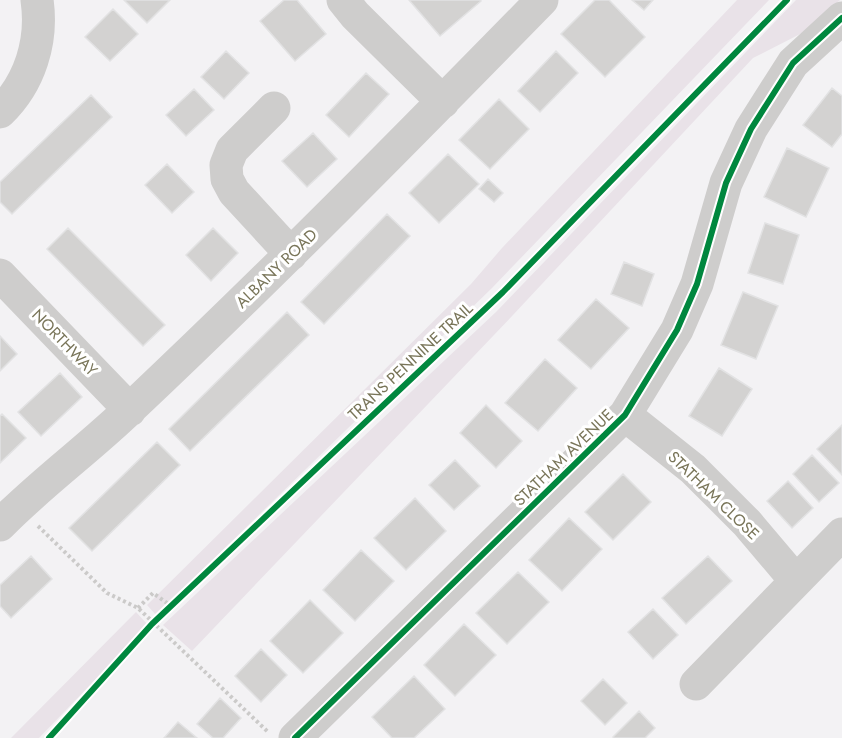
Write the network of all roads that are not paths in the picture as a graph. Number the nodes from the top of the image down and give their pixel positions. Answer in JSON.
{"nodes":[{"id":1,"x":38,"y":0,"type":"edge"},
{"id":2,"x":343,"y":0,"type":"edge"},
{"id":3,"x":542,"y":0,"type":"edge"},
{"id":4,"x":842,"y":18,"type":"edge"},
{"id":5,"x":443,"y":102,"type":"junction"},
{"id":6,"x":274,"y":108,"type":"dead end"},
{"id":7,"x":0,"y":112,"type":"edge"},
{"id":8,"x":291,"y":254,"type":"junction"},
{"id":9,"x":0,"y":275,"type":"edge"},
{"id":10,"x":130,"y":410,"type":"junction"},
{"id":11,"x":625,"y":415,"type":"junction"},
{"id":12,"x":9,"y":516,"type":"edge"},
{"id":13,"x":842,"y":534,"type":"edge"},
{"id":14,"x":796,"y":582,"type":"junction"},
{"id":15,"x":696,"y":684,"type":"dead end"},
{"id":16,"x":295,"y":738,"type":"edge"}],
"edges":[{"from":1,"to":7,"type":"street"},
{"from":2,"to":5,"type":"street"},
{"from":3,"to":5,"type":"street","name":"ALBANY ROAD"},
{"from":4,"to":11,"type":"street","name":"STATHAM AVENUE"},
{"from":5,"to":8,"type":"street","name":"ALBANY ROAD"},
{"from":6,"to":8,"type":"street"},
{"from":8,"to":10,"type":"street","name":"ALBANY ROAD"},
{"from":9,"to":10,"type":"street","name":"NORTHWAY"},
{"from":10,"to":12,"type":"street","name":"ALBANY ROAD"},
{"from":11,"to":14,"type":"street","name":"STATHAM CLOSE"},
{"from":11,"to":16,"type":"street","name":"STATHAM AVENUE"},
{"from":13,"to":14,"type":"street"},
{"from":14,"to":15,"type":"street"}]}
